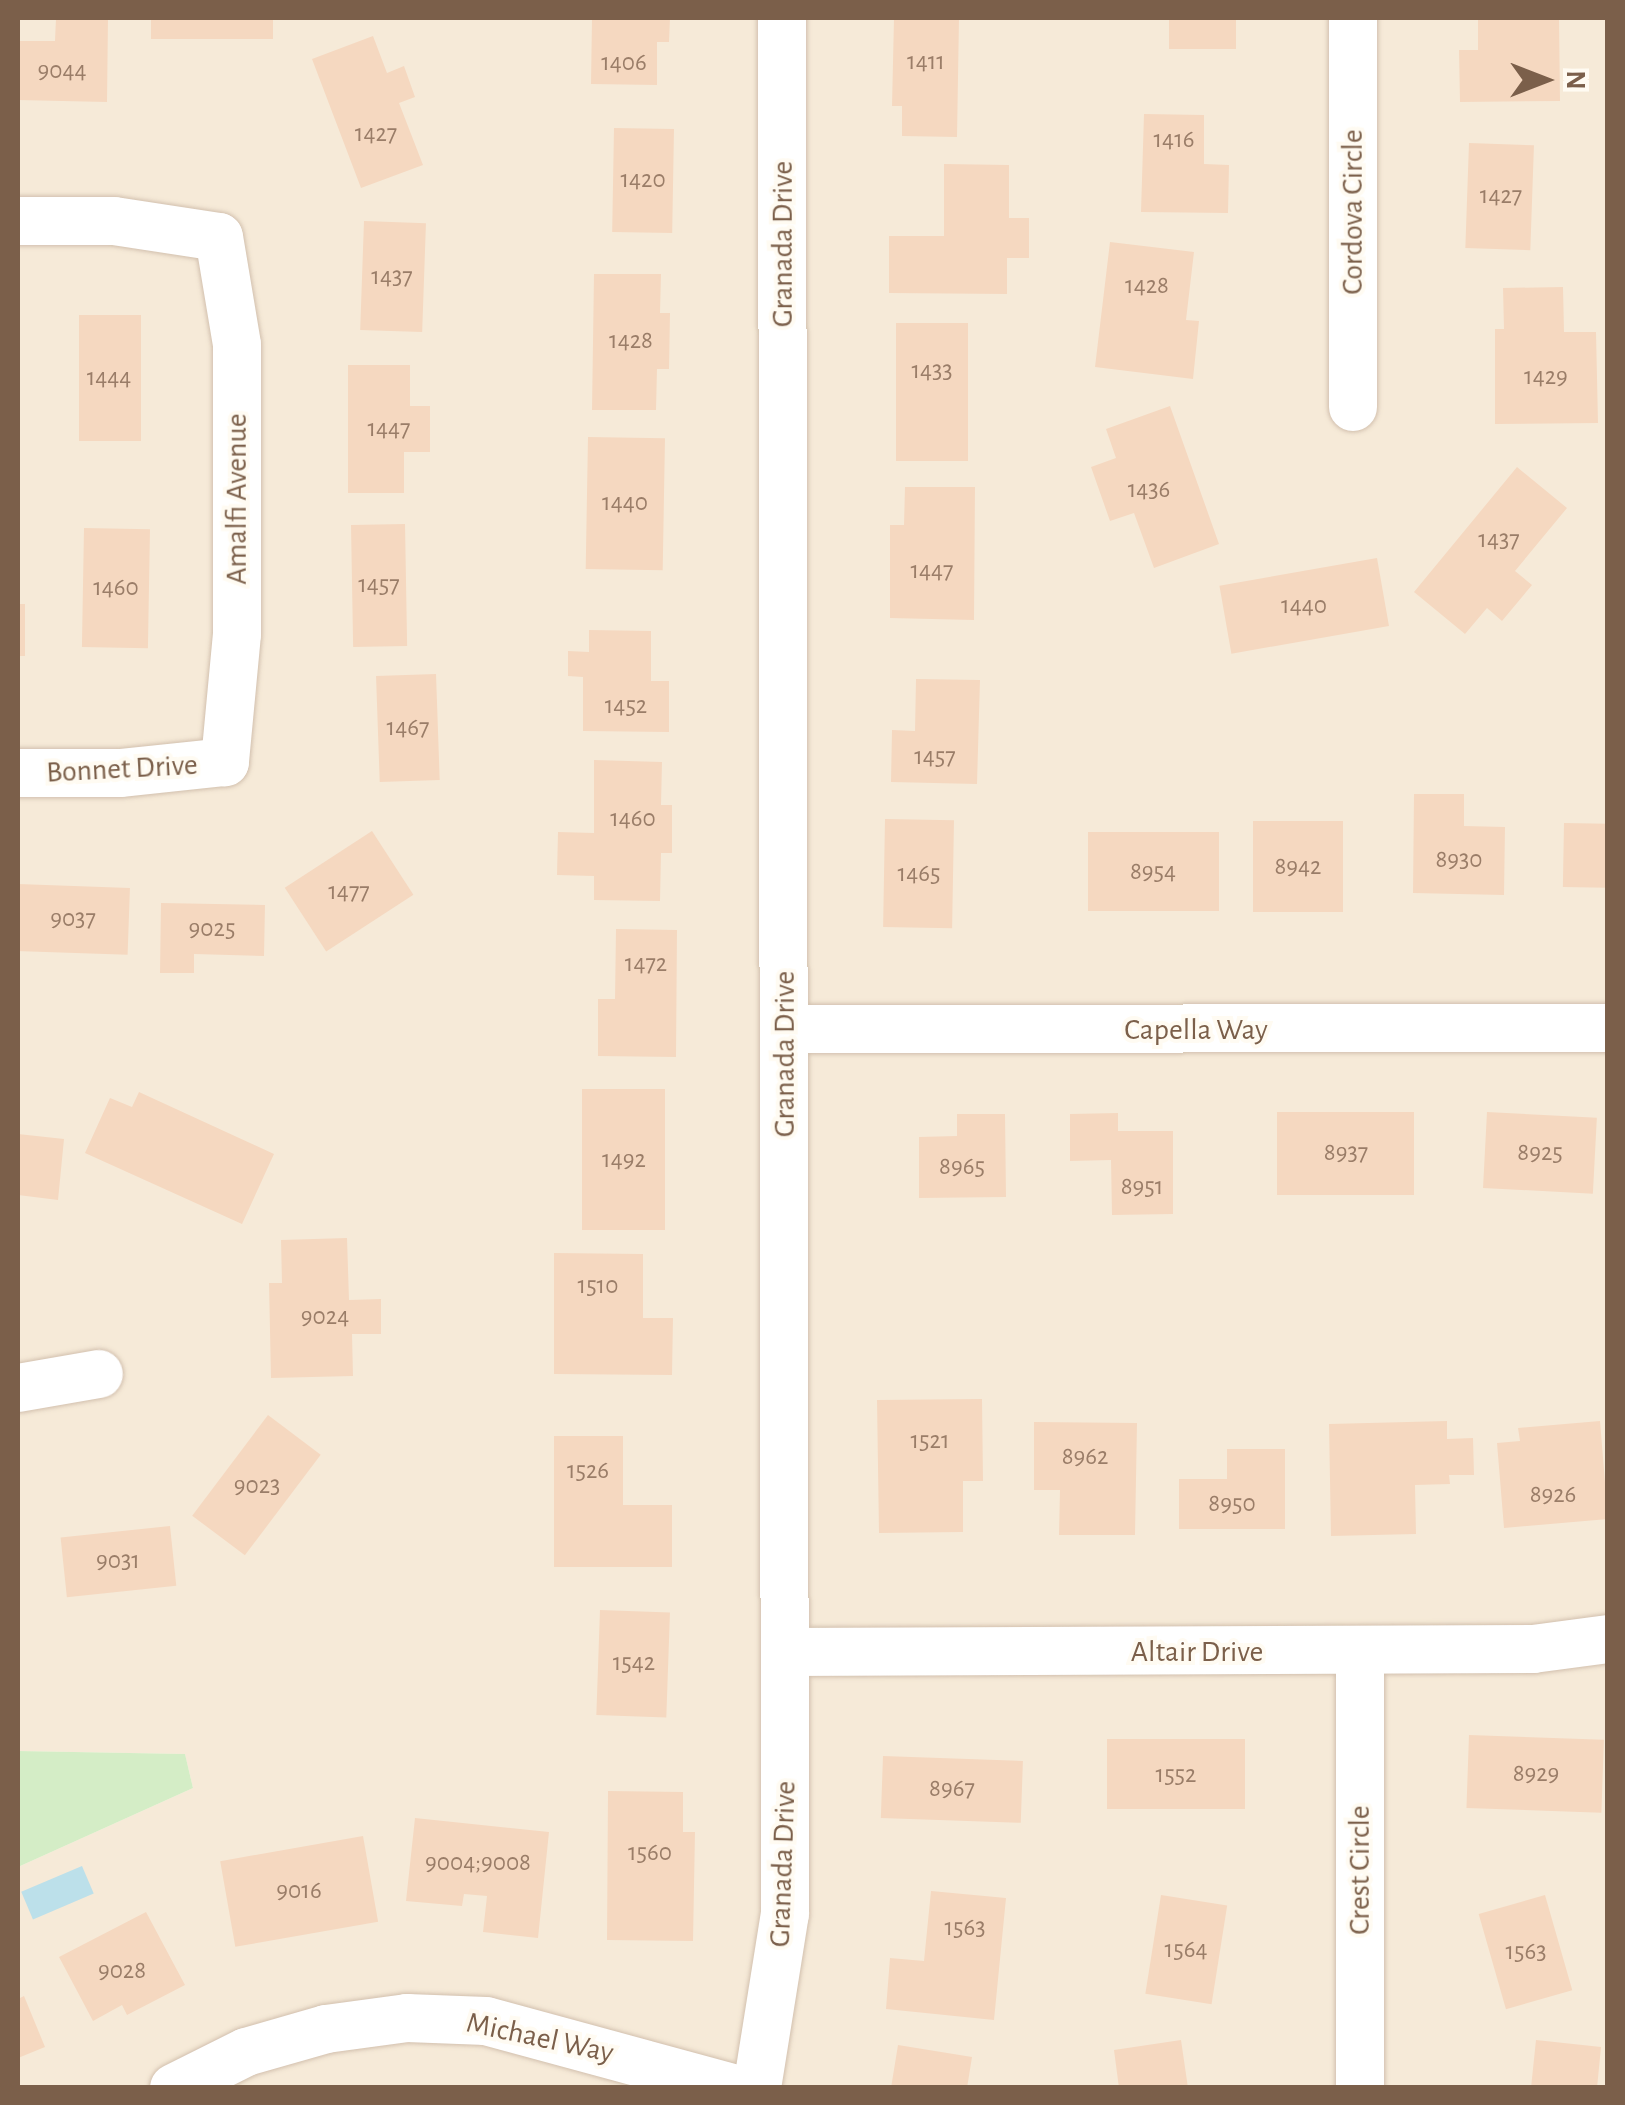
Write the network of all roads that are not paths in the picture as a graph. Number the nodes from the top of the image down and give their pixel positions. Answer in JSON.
{"nodes":[{"id":1,"x":782,"y":18,"type":"edge"},
{"id":2,"x":1353,"y":18,"type":"edge"},
{"id":3,"x":18,"y":222,"type":"edge"},
{"id":4,"x":1353,"y":408,"type":"dead end"},
{"id":5,"x":226,"y":762,"type":"joint"},
{"id":6,"x":18,"y":774,"type":"edge"},
{"id":7,"x":1608,"y":1028,"type":"edge"},
{"id":8,"x":785,"y":1029,"type":"junction"},
{"id":9,"x":99,"y":1374,"type":"dead end"},
{"id":10,"x":18,"y":1388,"type":"edge"},
{"id":11,"x":1608,"y":1638,"type":"edge"},
{"id":12,"x":786,"y":1652,"type":"junction"},
{"id":13,"x":1360,"y":1652,"type":"junction"},
{"id":14,"x":174,"y":2088,"type":"edge"},
{"id":15,"x":733,"y":2088,"type":"edge"},
{"id":16,"x":757,"y":2088,"type":"edge"},
{"id":17,"x":1360,"y":2088,"type":"edge"}],
"edges":[{"from":1,"to":8,"type":"street","name":"Granada Drive"},
{"from":2,"to":4,"type":"street","name":"Cordova Circle"},
{"from":3,"to":5,"type":"street","name":"Amalfi Avenue"},
{"from":5,"to":6,"type":"street","name":"Bonnet Drive"},
{"from":7,"to":8,"type":"street","name":"Capella Way"},
{"from":8,"to":12,"type":"street","name":"Granada Drive"},
{"from":9,"to":10,"type":"street"},
{"from":11,"to":13,"type":"street","name":"Altair Drive"},
{"from":12,"to":13,"type":"street","name":"Altair Drive"},
{"from":12,"to":16,"type":"street","name":"Granada Drive"},
{"from":13,"to":17,"type":"street","name":"Crest Circle"},
{"from":14,"to":15,"type":"street","name":"Michael Way"}]}
